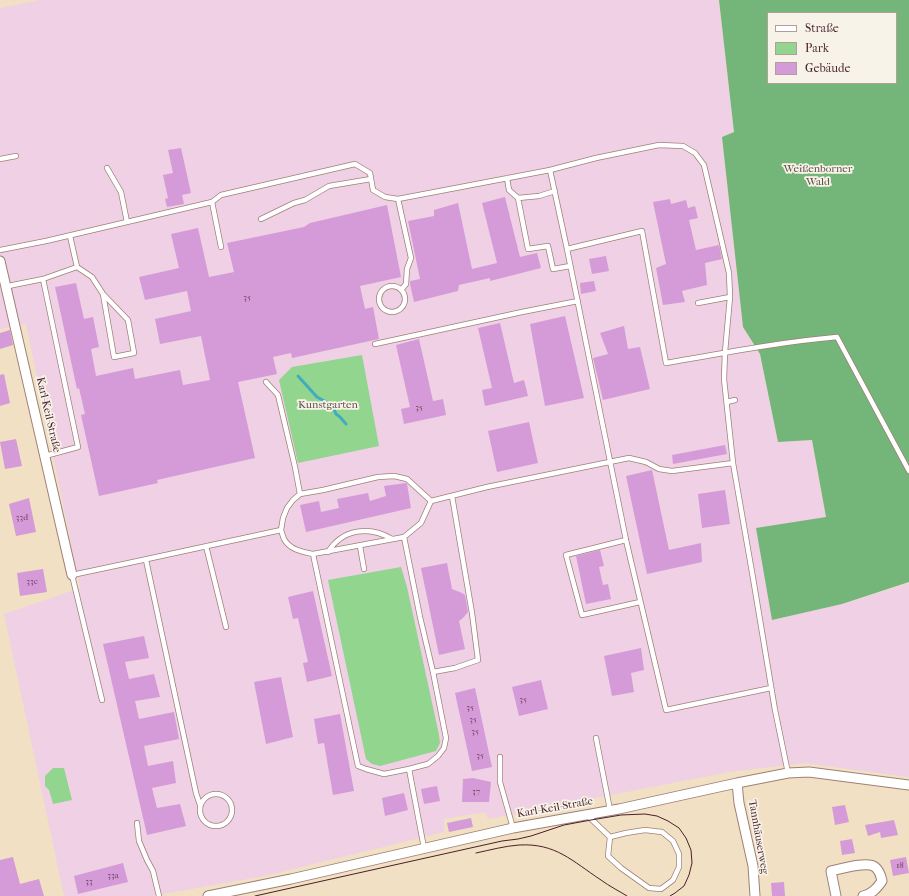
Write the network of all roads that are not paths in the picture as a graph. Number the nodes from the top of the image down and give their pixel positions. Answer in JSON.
{"nodes":[{"id":1,"x":16,"y":156,"type":"dead end"},
{"id":2,"x":0,"y":159,"type":"edge"},
{"id":3,"x":107,"y":168,"type":"dead end"},
{"id":4,"x":550,"y":170,"type":"junction"},
{"id":5,"x":507,"y":178,"type":"junction"},
{"id":6,"x":371,"y":179,"type":"junction"},
{"id":7,"x":554,"y":191,"type":"junction"},
{"id":8,"x":431,"y":193,"type":"junction"},
{"id":9,"x":518,"y":198,"type":"junction"},
{"id":10,"x":398,"y":199,"type":"junction"},
{"id":11,"x":433,"y":199,"type":"dead end"},
{"id":12,"x":212,"y":202,"type":"junction"},
{"id":13,"x":261,"y":219,"type":"dead end"},
{"id":14,"x":127,"y":222,"type":"junction"},
{"id":15,"x":70,"y":236,"type":"junction"},
{"id":16,"x":221,"y":247,"type":"dead end"},
{"id":17,"x":0,"y":250,"type":"edge"},
{"id":18,"x":567,"y":250,"type":"junction"},
{"id":19,"x":0,"y":261,"type":"edge"},
{"id":20,"x":570,"y":266,"type":"junction"},
{"id":21,"x":77,"y":267,"type":"junction"},
{"id":22,"x":43,"y":279,"type":"junction"},
{"id":23,"x":6,"y":287,"type":"junction"},
{"id":24,"x":401,"y":290,"type":"junction"},
{"id":25,"x":103,"y":294,"type":"junction"},
{"id":26,"x":730,"y":297,"type":"junction"},
{"id":27,"x":578,"y":301,"type":"junction"},
{"id":28,"x":698,"y":303,"type":"dead end"},
{"id":29,"x":375,"y":344,"type":"dead end"},
{"id":30,"x":725,"y":352,"type":"junction"},
{"id":31,"x":266,"y":382,"type":"dead end"},
{"id":32,"x":735,"y":400,"type":"dead end"},
{"id":33,"x":727,"y":402,"type":"junction"},
{"id":34,"x":45,"y":456,"type":"junction"},
{"id":35,"x":610,"y":461,"type":"junction"},
{"id":36,"x":733,"y":463,"type":"junction"},
{"id":37,"x":909,"y":471,"type":"edge"},
{"id":38,"x":300,"y":494,"type":"junction"},
{"id":39,"x":452,"y":496,"type":"junction"},
{"id":40,"x":431,"y":501,"type":"junction"},
{"id":41,"x":281,"y":530,"type":"junction"},
{"id":42,"x":404,"y":537,"type":"junction"},
{"id":43,"x":392,"y":540,"type":"junction"},
{"id":44,"x":626,"y":540,"type":"junction"},
{"id":45,"x":206,"y":546,"type":"junction"},
{"id":46,"x":360,"y":546,"type":"junction"},
{"id":47,"x":328,"y":552,"type":"junction"},
{"id":48,"x":313,"y":554,"type":"junction"},
{"id":49,"x":146,"y":560,"type":"junction"},
{"id":50,"x":364,"y":570,"type":"dead end"},
{"id":51,"x":72,"y":575,"type":"junction"},
{"id":52,"x":640,"y":602,"type":"junction"},
{"id":53,"x":226,"y":627,"type":"dead end"},
{"id":54,"x":433,"y":672,"type":"junction"},
{"id":55,"x":771,"y":688,"type":"junction"},
{"id":56,"x":102,"y":700,"type":"dead end"},
{"id":57,"x":596,"y":738,"type":"dead end"},
{"id":58,"x":500,"y":757,"type":"dead end"},
{"id":59,"x":409,"y":769,"type":"junction"},
{"id":60,"x":788,"y":773,"type":"junction"},
{"id":61,"x":737,"y":783,"type":"junction"},
{"id":62,"x":909,"y":785,"type":"edge"},
{"id":63,"x":200,"y":805,"type":"junction"},
{"id":64,"x":610,"y":810,"type":"junction"},
{"id":65,"x":586,"y":814,"type":"junction"},
{"id":66,"x":137,"y":823,"type":"dead end"},
{"id":67,"x":513,"y":828,"type":"junction"},
{"id":68,"x":610,"y":837,"type":"junction"},
{"id":69,"x":424,"y":848,"type":"junction"},
{"id":70,"x":159,"y":896,"type":"edge"},
{"id":71,"x":208,"y":896,"type":"edge"},
{"id":72,"x":755,"y":896,"type":"edge"},
{"id":73,"x":836,"y":896,"type":"edge"},
{"id":74,"x":863,"y":896,"type":"edge"}],
"edges":[{"from":1,"to":2,"type":"lane"},
{"from":3,"to":14,"type":"lane"},
{"from":4,"to":5,"type":"lane"},
{"from":4,"to":7,"type":"lane"},
{"from":4,"to":26,"type":"lane"},
{"from":5,"to":8,"type":"lane"},
{"from":5,"to":9,"type":"lane"},
{"from":6,"to":10,"type":"lane"},
{"from":6,"to":12,"type":"lane"},
{"from":6,"to":13,"type":"lane"},
{"from":7,"to":9,"type":"lane"},
{"from":7,"to":18,"type":"lane"},
{"from":8,"to":10,"type":"lane"},
{"from":8,"to":11,"type":"lane"},
{"from":9,"to":20,"type":"lane"},
{"from":10,"to":24,"type":"lane"},
{"from":12,"to":14,"type":"lane"},
{"from":12,"to":16,"type":"lane"},
{"from":14,"to":15,"type":"lane"},
{"from":15,"to":17,"type":"lane"},
{"from":15,"to":21,"type":"lane"},
{"from":18,"to":20,"type":"lane"},
{"from":18,"to":30,"type":"lane"},
{"from":19,"to":23,"type":"street","name":"Karl-Keil-Straße"},
{"from":20,"to":27,"type":"lane"},
{"from":21,"to":22,"type":"lane"},
{"from":21,"to":25,"type":"lane"},
{"from":22,"to":23,"type":"lane"},
{"from":22,"to":34,"type":"lane"},
{"from":23,"to":34,"type":"street","name":"Karl-Keil-Straße"},
{"from":24,"to":24,"type":"lane"},
{"from":25,"to":25,"type":"lane"},
{"from":26,"to":28,"type":"lane"},
{"from":26,"to":30,"type":"lane"},
{"from":27,"to":29,"type":"lane"},
{"from":27,"to":35,"type":"lane"},
{"from":30,"to":33,"type":"lane"},
{"from":30,"to":37,"type":"lane"},
{"from":31,"to":38,"type":"lane"},
{"from":32,"to":33,"type":"lane"},
{"from":33,"to":36,"type":"lane"},
{"from":34,"to":51,"type":"street","name":"Karl-Keil-Straße"},
{"from":35,"to":36,"type":"lane"},
{"from":35,"to":39,"type":"lane"},
{"from":35,"to":44,"type":"lane"},
{"from":36,"to":55,"type":"lane"},
{"from":38,"to":40,"type":"lane"},
{"from":38,"to":41,"type":"lane"},
{"from":39,"to":40,"type":"lane"},
{"from":39,"to":54,"type":"lane"},
{"from":40,"to":42,"type":"lane"},
{"from":41,"to":45,"type":"lane"},
{"from":41,"to":48,"type":"lane"},
{"from":42,"to":43,"type":"lane"},
{"from":42,"to":54,"type":"lane"},
{"from":43,"to":46,"type":"lane"},
{"from":43,"to":47,"type":"lane"},
{"from":44,"to":52,"type":"lane"},
{"from":44,"to":52,"type":"lane"},
{"from":45,"to":49,"type":"lane"},
{"from":45,"to":53,"type":"lane"},
{"from":46,"to":47,"type":"lane"},
{"from":46,"to":50,"type":"lane"},
{"from":47,"to":48,"type":"lane"},
{"from":48,"to":59,"type":"lane"},
{"from":49,"to":51,"type":"lane"},
{"from":49,"to":63,"type":"lane"},
{"from":51,"to":56,"type":"lane"},
{"from":52,"to":55,"type":"lane"},
{"from":54,"to":59,"type":"lane"},
{"from":55,"to":60,"type":"lane"},
{"from":57,"to":64,"type":"lane"},
{"from":58,"to":67,"type":"lane"},
{"from":59,"to":69,"type":"lane"},
{"from":60,"to":61,"type":"street","name":"Karl-Keil-Straße"},
{"from":60,"to":62,"type":"street","name":"Karl-Keil-Straße"},
{"from":61,"to":64,"type":"street","name":"Karl-Keil-Straße"},
{"from":61,"to":72,"type":"street","name":"Tannhäuserweg"},
{"from":63,"to":63,"type":"lane"},
{"from":64,"to":65,"type":"street","name":"Karl-Keil-Straße"},
{"from":65,"to":67,"type":"street","name":"Karl-Keil-Straße"},
{"from":65,"to":68,"type":"lane"},
{"from":66,"to":70,"type":"lane"},
{"from":67,"to":69,"type":"street","name":"Karl-Keil-Straße"},
{"from":68,"to":68,"type":"lane"},
{"from":69,"to":71,"type":"street","name":"Karl-Keil-Straße"},
{"from":73,"to":74,"type":"street"}]}
